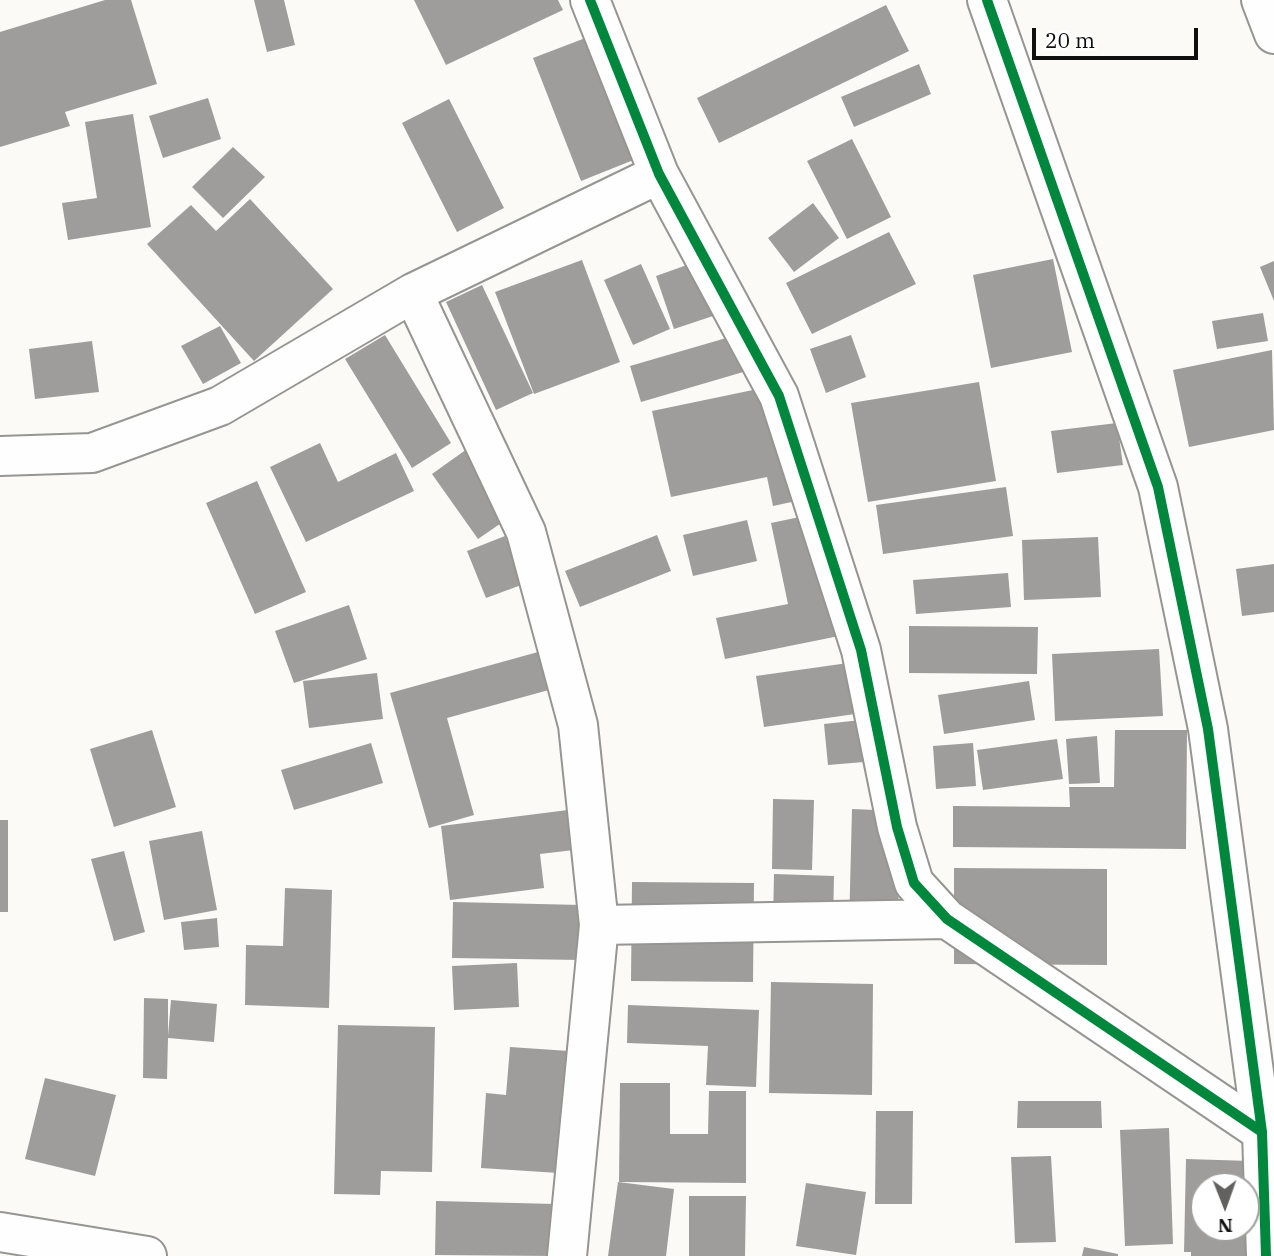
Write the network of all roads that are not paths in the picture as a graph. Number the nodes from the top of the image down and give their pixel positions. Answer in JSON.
{"nodes":[{"id":1,"x":590,"y":0,"type":"edge"},
{"id":2,"x":987,"y":0,"type":"edge"},
{"id":3,"x":1261,"y":0,"type":"edge"},
{"id":4,"x":1274,"y":34,"type":"edge"},
{"id":5,"x":659,"y":174,"type":"junction"},
{"id":6,"x":413,"y":293,"type":"junction"},
{"id":7,"x":0,"y":456,"type":"edge"},
{"id":8,"x":947,"y":919,"type":"junction"},
{"id":9,"x":598,"y":925,"type":"junction"},
{"id":10,"x":1262,"y":1132,"type":"junction"},
{"id":11,"x":0,"y":1232,"type":"edge"},
{"id":12,"x":146,"y":1256,"type":"edge"},
{"id":13,"x":567,"y":1256,"type":"edge"},
{"id":14,"x":1266,"y":1256,"type":"edge"}],
"edges":[{"from":1,"to":5,"type":"street"},
{"from":2,"to":10,"type":"street"},
{"from":3,"to":4,"type":"street"},
{"from":5,"to":6,"type":"street"},
{"from":5,"to":8,"type":"street"},
{"from":6,"to":7,"type":"street"},
{"from":6,"to":9,"type":"street"},
{"from":8,"to":9,"type":"street"},
{"from":8,"to":10,"type":"street"},
{"from":9,"to":13,"type":"street"},
{"from":10,"to":14,"type":"street"},
{"from":11,"to":12,"type":"street"}]}
